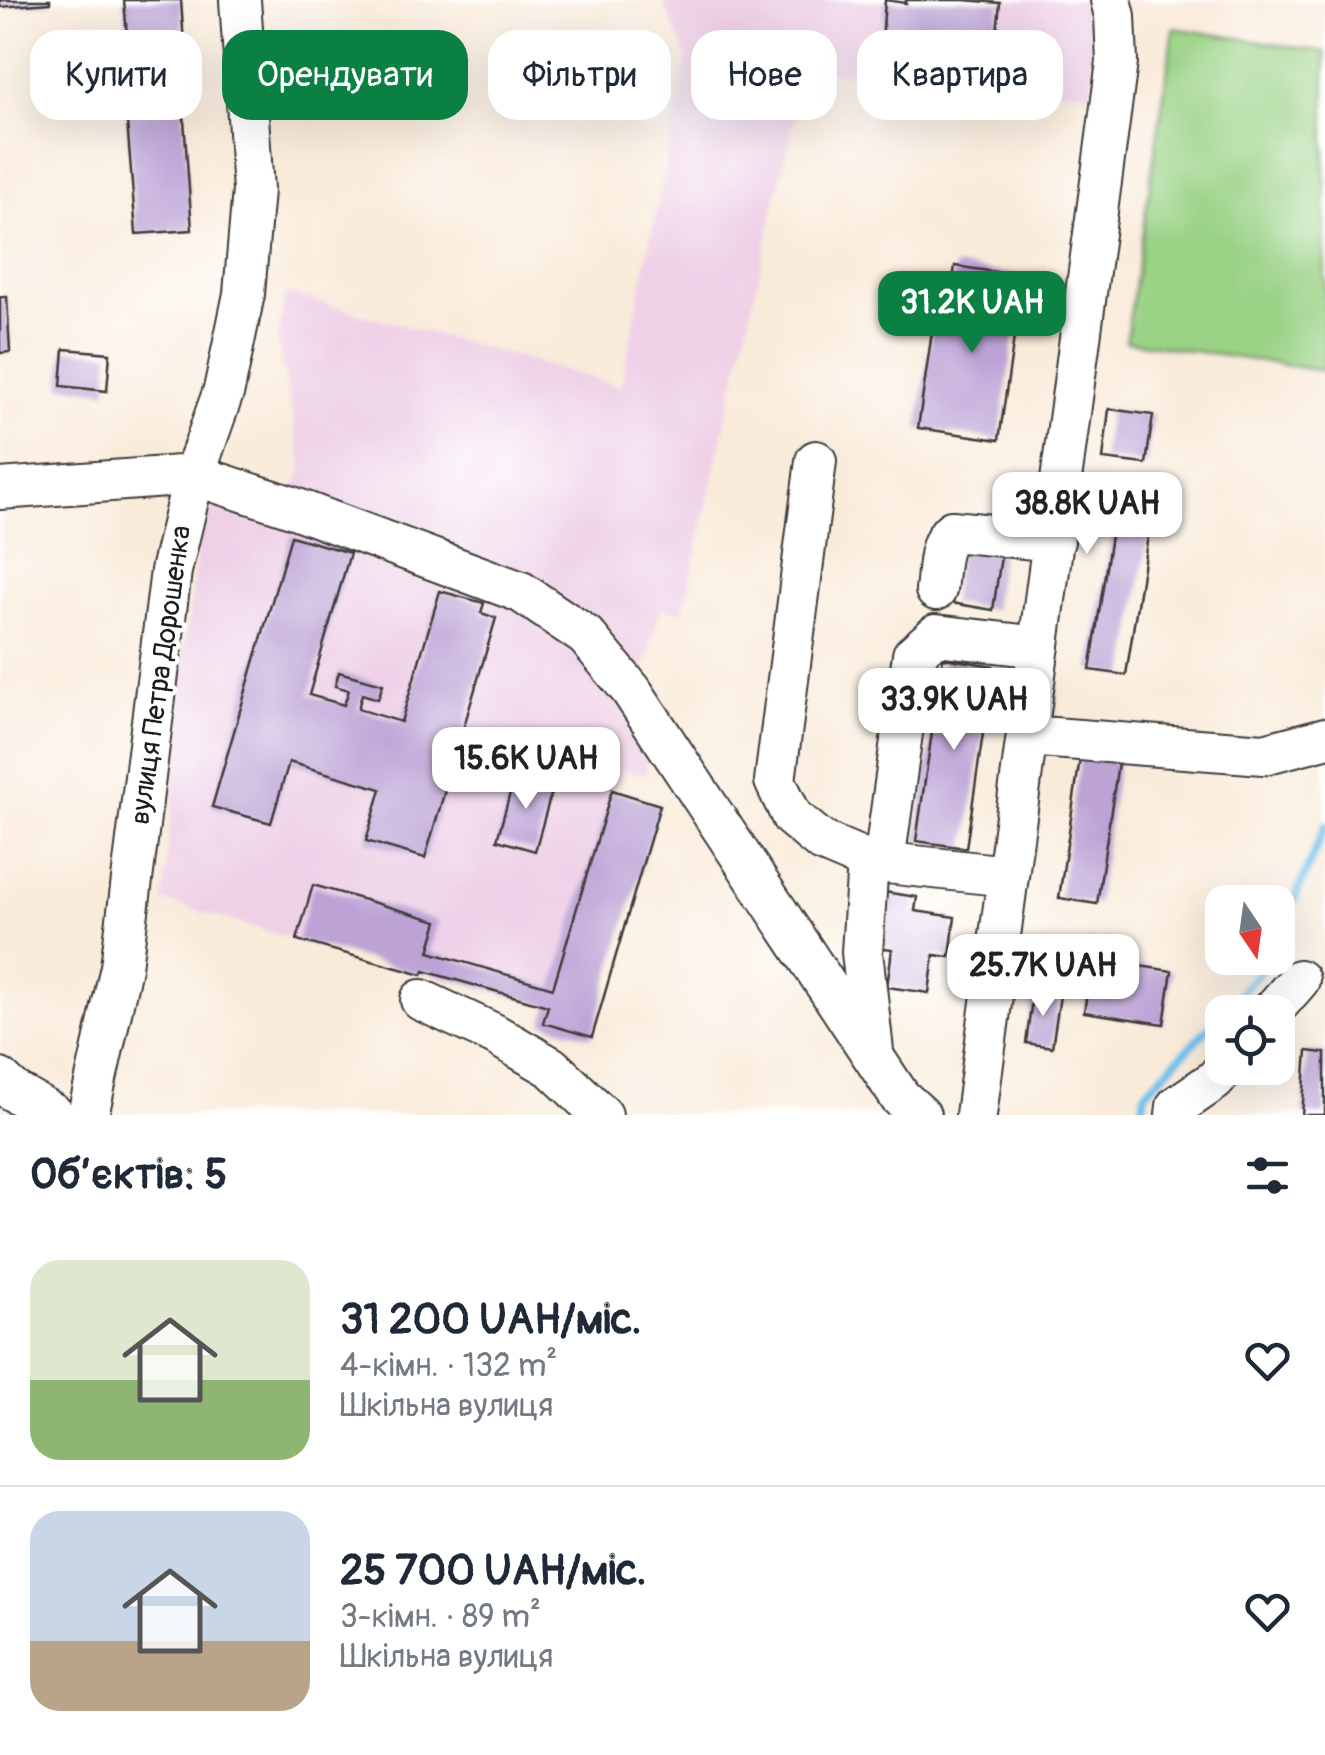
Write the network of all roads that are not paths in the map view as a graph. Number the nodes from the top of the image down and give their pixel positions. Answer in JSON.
{"nodes":[{"id":1,"x":240,"y":0,"type":"edge"},
{"id":2,"x":1111,"y":0,"type":"edge"},
{"id":3,"x":816,"y":461,"type":"dead end"},
{"id":4,"x":194,"y":475,"type":"junction"},
{"id":5,"x":0,"y":489,"type":"edge"},
{"id":6,"x":1054,"y":542,"type":"junction"},
{"id":7,"x":936,"y":590,"type":"dead end"},
{"id":8,"x":1039,"y":647,"type":"junction"},
{"id":9,"x":1027,"y":736,"type":"junction"},
{"id":10,"x":1325,"y":738,"type":"edge"},
{"id":11,"x":876,"y":861,"type":"junction"},
{"id":12,"x":1008,"y":876,"type":"junction"},
{"id":13,"x":1299,"y":980,"type":"dead end"},
{"id":14,"x":1286,"y":995,"type":"edge"},
{"id":15,"x":421,"y":1000,"type":"dead end"},
{"id":16,"x":873,"y":1057,"type":"junction"},
{"id":17,"x":0,"y":1079,"type":"edge"},
{"id":18,"x":1208,"y":1085,"type":"edge"},
{"id":19,"x":54,"y":1115,"type":"edge"},
{"id":20,"x":88,"y":1115,"type":"edge"},
{"id":21,"x":602,"y":1115,"type":"edge"},
{"id":22,"x":920,"y":1115,"type":"edge"},
{"id":23,"x":976,"y":1115,"type":"edge"},
{"id":24,"x":1176,"y":1115,"type":"edge"}],
"edges":[{"from":1,"to":4,"type":"street","name":"вулиця Петра Дорошенка"},
{"from":2,"to":6,"type":"street"},
{"from":3,"to":11,"type":"street"},
{"from":4,"to":5,"type":"street"},
{"from":4,"to":16,"type":"street"},
{"from":4,"to":20,"type":"street","name":"вулиця Петра Дорошенка"},
{"from":6,"to":7,"type":"street"},
{"from":6,"to":8,"type":"street"},
{"from":8,"to":9,"type":"street"},
{"from":8,"to":11,"type":"street"},
{"from":9,"to":10,"type":"street"},
{"from":9,"to":12,"type":"street"},
{"from":11,"to":12,"type":"street"},
{"from":11,"to":16,"type":"street"},
{"from":12,"to":23,"type":"street"},
{"from":13,"to":14,"type":"street"},
{"from":15,"to":21,"type":"street"},
{"from":16,"to":22,"type":"street"},
{"from":17,"to":19,"type":"street"},
{"from":18,"to":24,"type":"street"}]}
